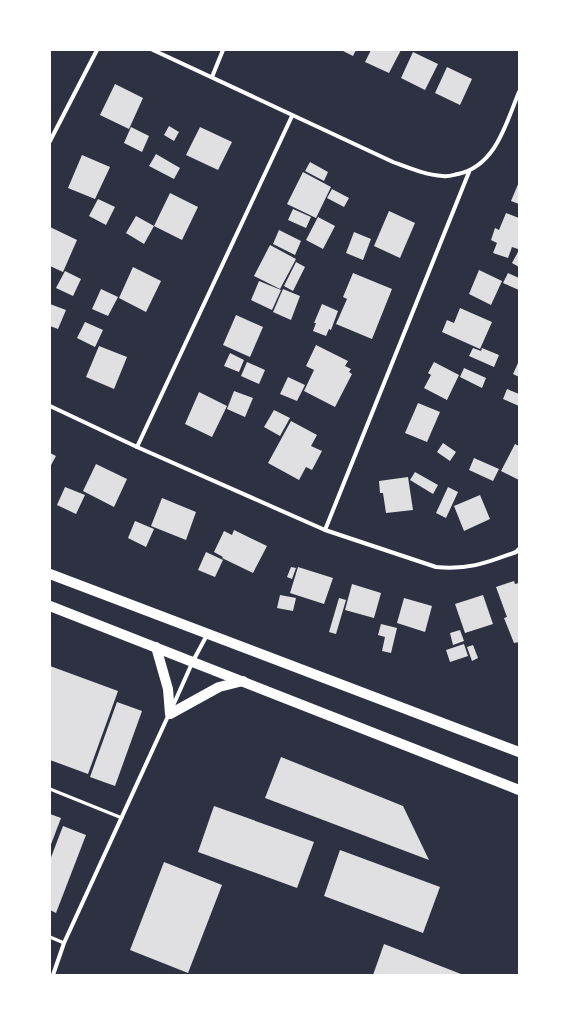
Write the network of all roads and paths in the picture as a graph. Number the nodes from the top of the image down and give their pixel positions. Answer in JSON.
{"nodes":[{"id":1,"x":96,"y":50,"type":"edge"},
{"id":2,"x":153,"y":50,"type":"edge"},
{"id":3,"x":223,"y":50,"type":"edge"},
{"id":4,"x":212,"y":78,"type":"junction"},
{"id":5,"x":519,"y":92,"type":"edge"},
{"id":6,"x":292,"y":116,"type":"junction"},
{"id":7,"x":50,"y":141,"type":"edge"},
{"id":8,"x":469,"y":172,"type":"junction"},
{"id":9,"x":50,"y":406,"type":"edge"},
{"id":10,"x":137,"y":447,"type":"junction"},
{"id":11,"x":324,"y":530,"type":"junction"},
{"id":12,"x":519,"y":549,"type":"edge"},
{"id":13,"x":50,"y":574,"type":"edge"},
{"id":14,"x":50,"y":606,"type":"edge"},
{"id":15,"x":207,"y":634,"type":"junction"},
{"id":16,"x":156,"y":647,"type":"junction"},
{"id":17,"x":193,"y":662,"type":"junction"},
{"id":18,"x":243,"y":681,"type":"junction"},
{"id":19,"x":170,"y":714,"type":"junction"},
{"id":20,"x":519,"y":752,"type":"edge"},
{"id":21,"x":50,"y":790,"type":"edge"},
{"id":22,"x":519,"y":790,"type":"edge"},
{"id":23,"x":122,"y":818,"type":"junction"},
{"id":24,"x":50,"y":938,"type":"edge"},
{"id":25,"x":64,"y":944,"type":"junction"},
{"id":26,"x":53,"y":975,"type":"edge"}],
"edges":[{"from":1,"to":7,"type":"street"},
{"from":2,"to":4,"type":"street"},
{"from":3,"to":4,"type":"street"},
{"from":4,"to":6,"type":"street"},
{"from":5,"to":8,"type":"street"},
{"from":6,"to":8,"type":"street"},
{"from":6,"to":10,"type":"street"},
{"from":8,"to":11,"type":"street"},
{"from":9,"to":10,"type":"street"},
{"from":10,"to":11,"type":"street"},
{"from":11,"to":12,"type":"street"},
{"from":13,"to":15,"type":"main road"},
{"from":14,"to":16,"type":"main road"},
{"from":15,"to":17,"type":"street"},
{"from":15,"to":20,"type":"main road"},
{"from":16,"to":17,"type":"main road"},
{"from":16,"to":19,"type":"main road"},
{"from":17,"to":18,"type":"main road"},
{"from":17,"to":19,"type":"street"},
{"from":18,"to":19,"type":"main road"},
{"from":18,"to":22,"type":"main road"},
{"from":19,"to":23,"type":"street"},
{"from":21,"to":23,"type":"lane"},
{"from":23,"to":25,"type":"street"},
{"from":24,"to":25,"type":"lane"},
{"from":25,"to":26,"type":"street"}]}
